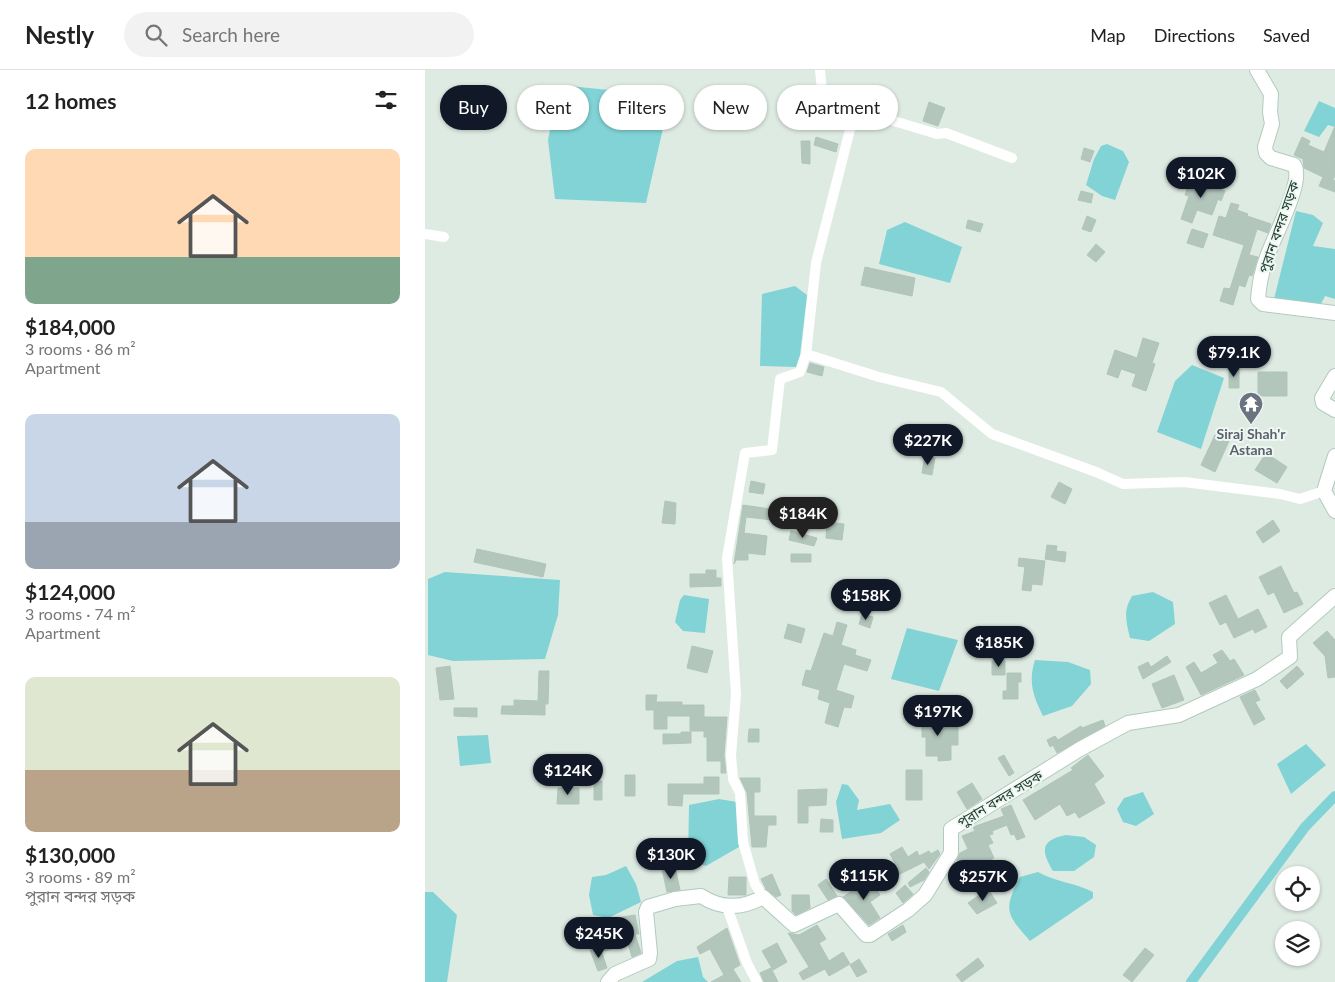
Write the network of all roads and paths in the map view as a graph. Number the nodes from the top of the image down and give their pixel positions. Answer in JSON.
{"nodes":[{"id":1,"x":819,"y":70,"type":"edge"},
{"id":2,"x":1257,"y":70,"type":"edge"},
{"id":3,"x":821,"y":85,"type":"edge"},
{"id":4,"x":898,"y":122,"type":"edge"},
{"id":5,"x":850,"y":130,"type":"edge"},
{"id":6,"x":1013,"y":158,"type":"dead end"},
{"id":7,"x":425,"y":234,"type":"edge"},
{"id":8,"x":444,"y":237,"type":"dead end"},
{"id":9,"x":1335,"y":313,"type":"edge"},
{"id":10,"x":805,"y":354,"type":"junction"},
{"id":11,"x":1335,"y":376,"type":"edge"},
{"id":12,"x":1335,"y":410,"type":"edge"},
{"id":13,"x":1335,"y":456,"type":"edge"},
{"id":14,"x":1324,"y":491,"type":"junction"},
{"id":15,"x":1335,"y":511,"type":"edge"},
{"id":16,"x":1335,"y":596,"type":"edge"},
{"id":17,"x":763,"y":897,"type":"junction"},
{"id":18,"x":727,"y":906,"type":"junction"},
{"id":19,"x":608,"y":982,"type":"edge"},
{"id":20,"x":757,"y":982,"type":"edge"}],
"edges":[{"from":1,"to":3,"type":"street"},
{"from":2,"to":9,"type":"street","name":"পুরান বন্দর সড়ক"},
{"from":4,"to":6,"type":"street"},
{"from":5,"to":10,"type":"street"},
{"from":7,"to":8,"type":"street"},
{"from":10,"to":14,"type":"street"},
{"from":10,"to":17,"type":"street"},
{"from":11,"to":12,"type":"street"},
{"from":13,"to":14,"type":"street"},
{"from":14,"to":15,"type":"street"},
{"from":16,"to":17,"type":"street","name":"পুরান বন্দর সড়ক"},
{"from":17,"to":18,"type":"street"},
{"from":18,"to":19,"type":"street"},
{"from":18,"to":20,"type":"street"}]}
